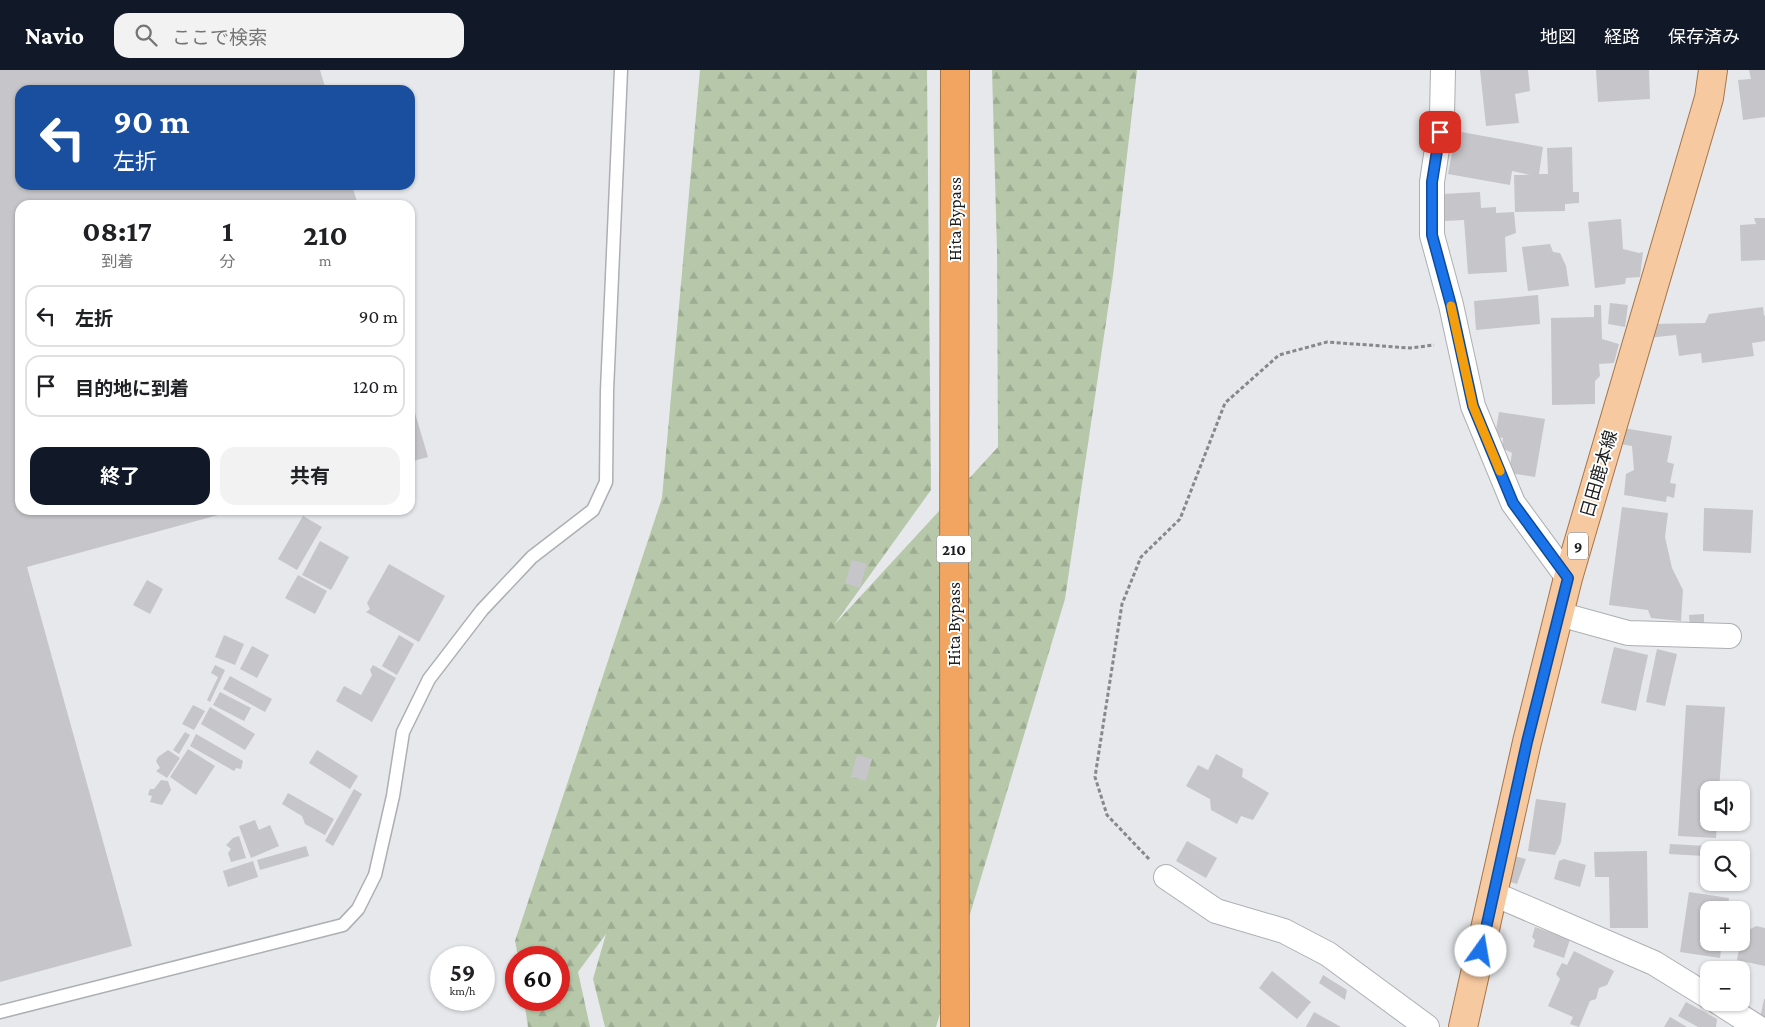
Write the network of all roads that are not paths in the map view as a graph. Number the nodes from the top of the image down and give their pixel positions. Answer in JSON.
{"nodes":[{"id":1,"x":621,"y":70,"type":"edge"},
{"id":2,"x":955,"y":70,"type":"edge"},
{"id":3,"x":1443,"y":70,"type":"edge"},
{"id":4,"x":1713,"y":70,"type":"edge"},
{"id":5,"x":1568,"y":578,"type":"junction"},
{"id":6,"x":1559,"y":614,"type":"junction"},
{"id":7,"x":1729,"y":636,"type":"dead end"},
{"id":8,"x":1166,"y":878,"type":"road end"},
{"id":9,"x":1494,"y":894,"type":"junction"},
{"id":10,"x":1700,"y":991,"type":"edge"},
{"id":11,"x":1729,"y":1011,"type":"edge"},
{"id":12,"x":0,"y":1012,"type":"edge"},
{"id":13,"x":1746,"y":1024,"type":"edge"},
{"id":14,"x":955,"y":1027,"type":"edge"},
{"id":15,"x":1427,"y":1027,"type":"edge"},
{"id":16,"x":1463,"y":1027,"type":"edge"}],
"edges":[{"from":1,"to":12,"type":"lane"},
{"from":2,"to":14,"type":"highway","name":"Hita Bypass","number":"210"},
{"from":3,"to":5,"type":"street"},
{"from":4,"to":5,"type":"main road","name":"日田鹿本線","number":"9"},
{"from":5,"to":6,"type":"main road","name":"日田鹿本線","number":"9"},
{"from":6,"to":7,"type":"street"},
{"from":6,"to":9,"type":"main road","name":"日田鹿本線","number":"9"},
{"from":8,"to":15,"type":"street"},
{"from":9,"to":10,"type":"street"},
{"from":9,"to":16,"type":"main road","name":"日田鹿本線","number":"9"},
{"from":11,"to":13,"type":"street"}]}
